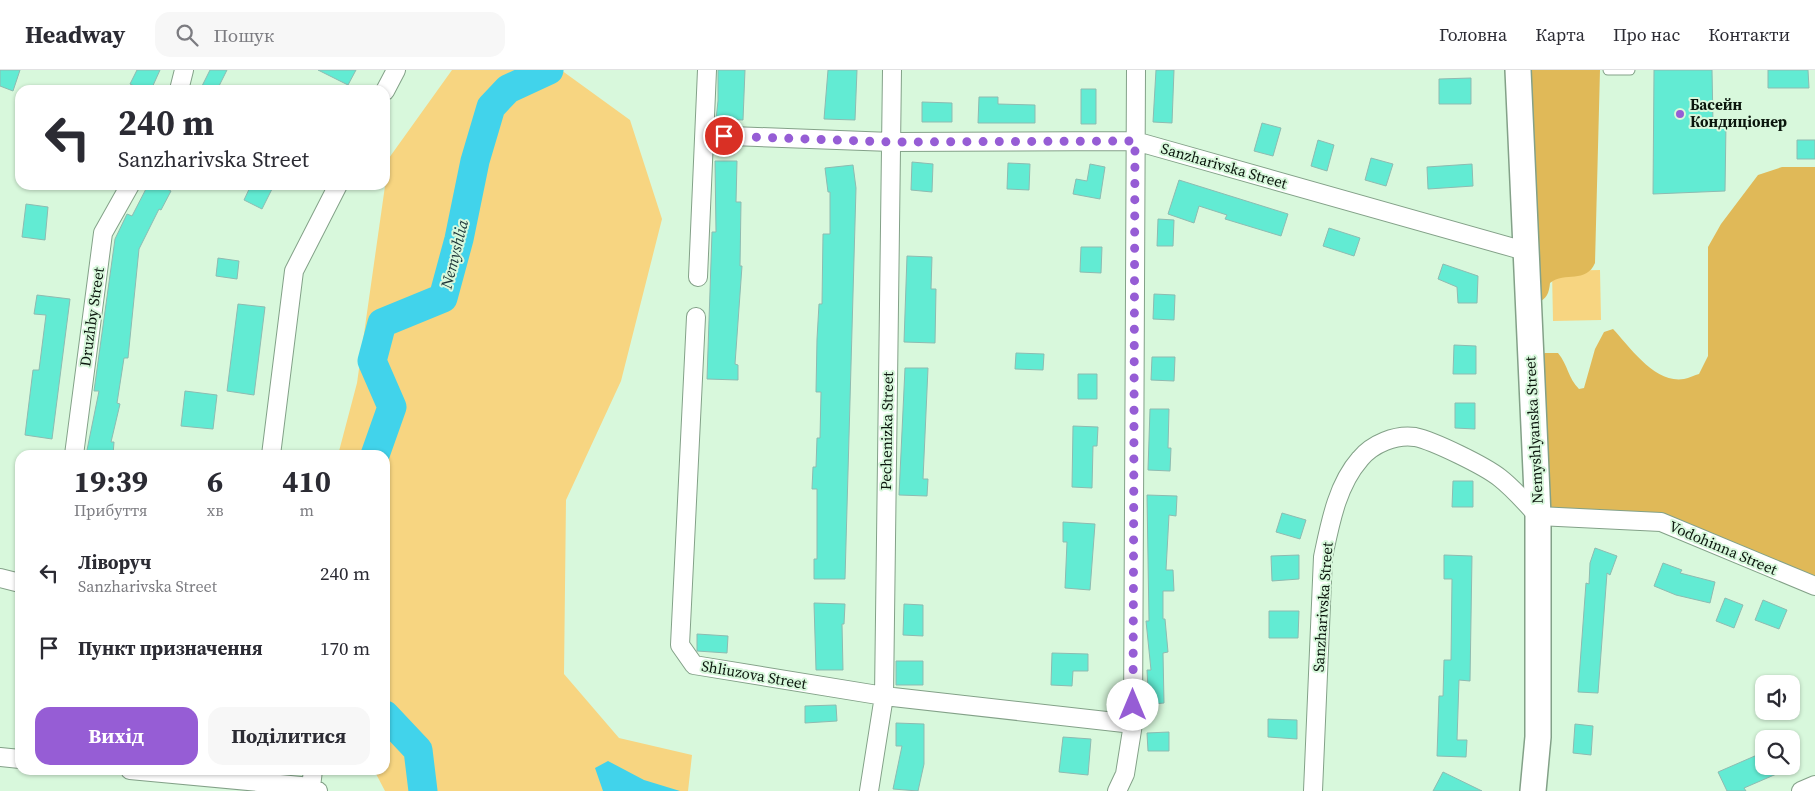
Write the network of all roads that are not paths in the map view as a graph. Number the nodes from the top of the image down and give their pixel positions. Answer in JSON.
{"nodes":[{"id":1,"x":184,"y":70,"type":"edge"},
{"id":2,"x":396,"y":70,"type":"edge"},
{"id":3,"x":707,"y":70,"type":"edge"},
{"id":4,"x":892,"y":70,"type":"edge"},
{"id":5,"x":1136,"y":70,"type":"edge"},
{"id":6,"x":1518,"y":70,"type":"edge"},
{"id":7,"x":1608,"y":70,"type":"edge"},
{"id":8,"x":1630,"y":70,"type":"edge"},
{"id":9,"x":181,"y":85,"type":"edge"},
{"id":10,"x":388,"y":85,"type":"edge"},
{"id":11,"x":706,"y":135,"type":"junction"},
{"id":12,"x":1135,"y":141,"type":"junction"},
{"id":13,"x":890,"y":142,"type":"junction"},
{"id":14,"x":127,"y":190,"type":"edge"},
{"id":15,"x":335,"y":190,"type":"edge"},
{"id":16,"x":1525,"y":251,"type":"junction"},
{"id":17,"x":698,"y":277,"type":"dead end"},
{"id":18,"x":696,"y":317,"type":"dead end"},
{"id":19,"x":75,"y":450,"type":"edge"},
{"id":20,"x":272,"y":450,"type":"edge"},
{"id":21,"x":1538,"y":516,"type":"junction"},
{"id":22,"x":0,"y":578,"type":"edge"},
{"id":23,"x":15,"y":582,"type":"edge"},
{"id":24,"x":1815,"y":586,"type":"edge"},
{"id":25,"x":884,"y":696,"type":"junction"},
{"id":26,"x":1133,"y":724,"type":"junction"},
{"id":27,"x":0,"y":758,"type":"edge"},
{"id":28,"x":15,"y":759,"type":"edge"},
{"id":29,"x":201,"y":775,"type":"edge"},
{"id":30,"x":314,"y":783,"type":"edge"},
{"id":31,"x":1815,"y":785,"type":"edge"},
{"id":32,"x":869,"y":791,"type":"edge"},
{"id":33,"x":1117,"y":791,"type":"edge"},
{"id":34,"x":1313,"y":791,"type":"edge"},
{"id":35,"x":1533,"y":791,"type":"edge"},
{"id":36,"x":1801,"y":791,"type":"edge"}],
"edges":[{"from":1,"to":9,"type":"street"},
{"from":2,"to":10,"type":"street"},
{"from":3,"to":11,"type":"street"},
{"from":4,"to":13,"type":"street","name":"Pechenizka Street"},
{"from":5,"to":12,"type":"street"},
{"from":6,"to":16,"type":"street","name":"Nemyshlyanska Street"},
{"from":7,"to":8,"type":"lane"},
{"from":11,"to":13,"type":"street","name":"Sanzharivska Street"},
{"from":11,"to":17,"type":"street"},
{"from":12,"to":13,"type":"street","name":"Sanzharivska Street"},
{"from":12,"to":16,"type":"street","name":"Sanzharivska Street"},
{"from":12,"to":26,"type":"street"},
{"from":13,"to":25,"type":"street","name":"Pechenizka Street"},
{"from":14,"to":19,"type":"street","name":"Druzhby Street"},
{"from":15,"to":20,"type":"street"},
{"from":16,"to":21,"type":"street","name":"Nemyshlyanska Street"},
{"from":18,"to":25,"type":"street","name":"Shliuzova Street"},
{"from":21,"to":24,"type":"street","name":"Vodohinna Street"},
{"from":21,"to":34,"type":"street","name":"Sanzharivska Street"},
{"from":21,"to":35,"type":"street","name":"Nemyshlyanska Street"},
{"from":22,"to":23,"type":"street"},
{"from":25,"to":26,"type":"street","name":"Shliuzova Street"},
{"from":25,"to":32,"type":"street","name":"Pechenizka Street"},
{"from":26,"to":33,"type":"street"},
{"from":27,"to":28,"type":"street"},
{"from":29,"to":30,"type":"street"},
{"from":31,"to":36,"type":"street"}]}
